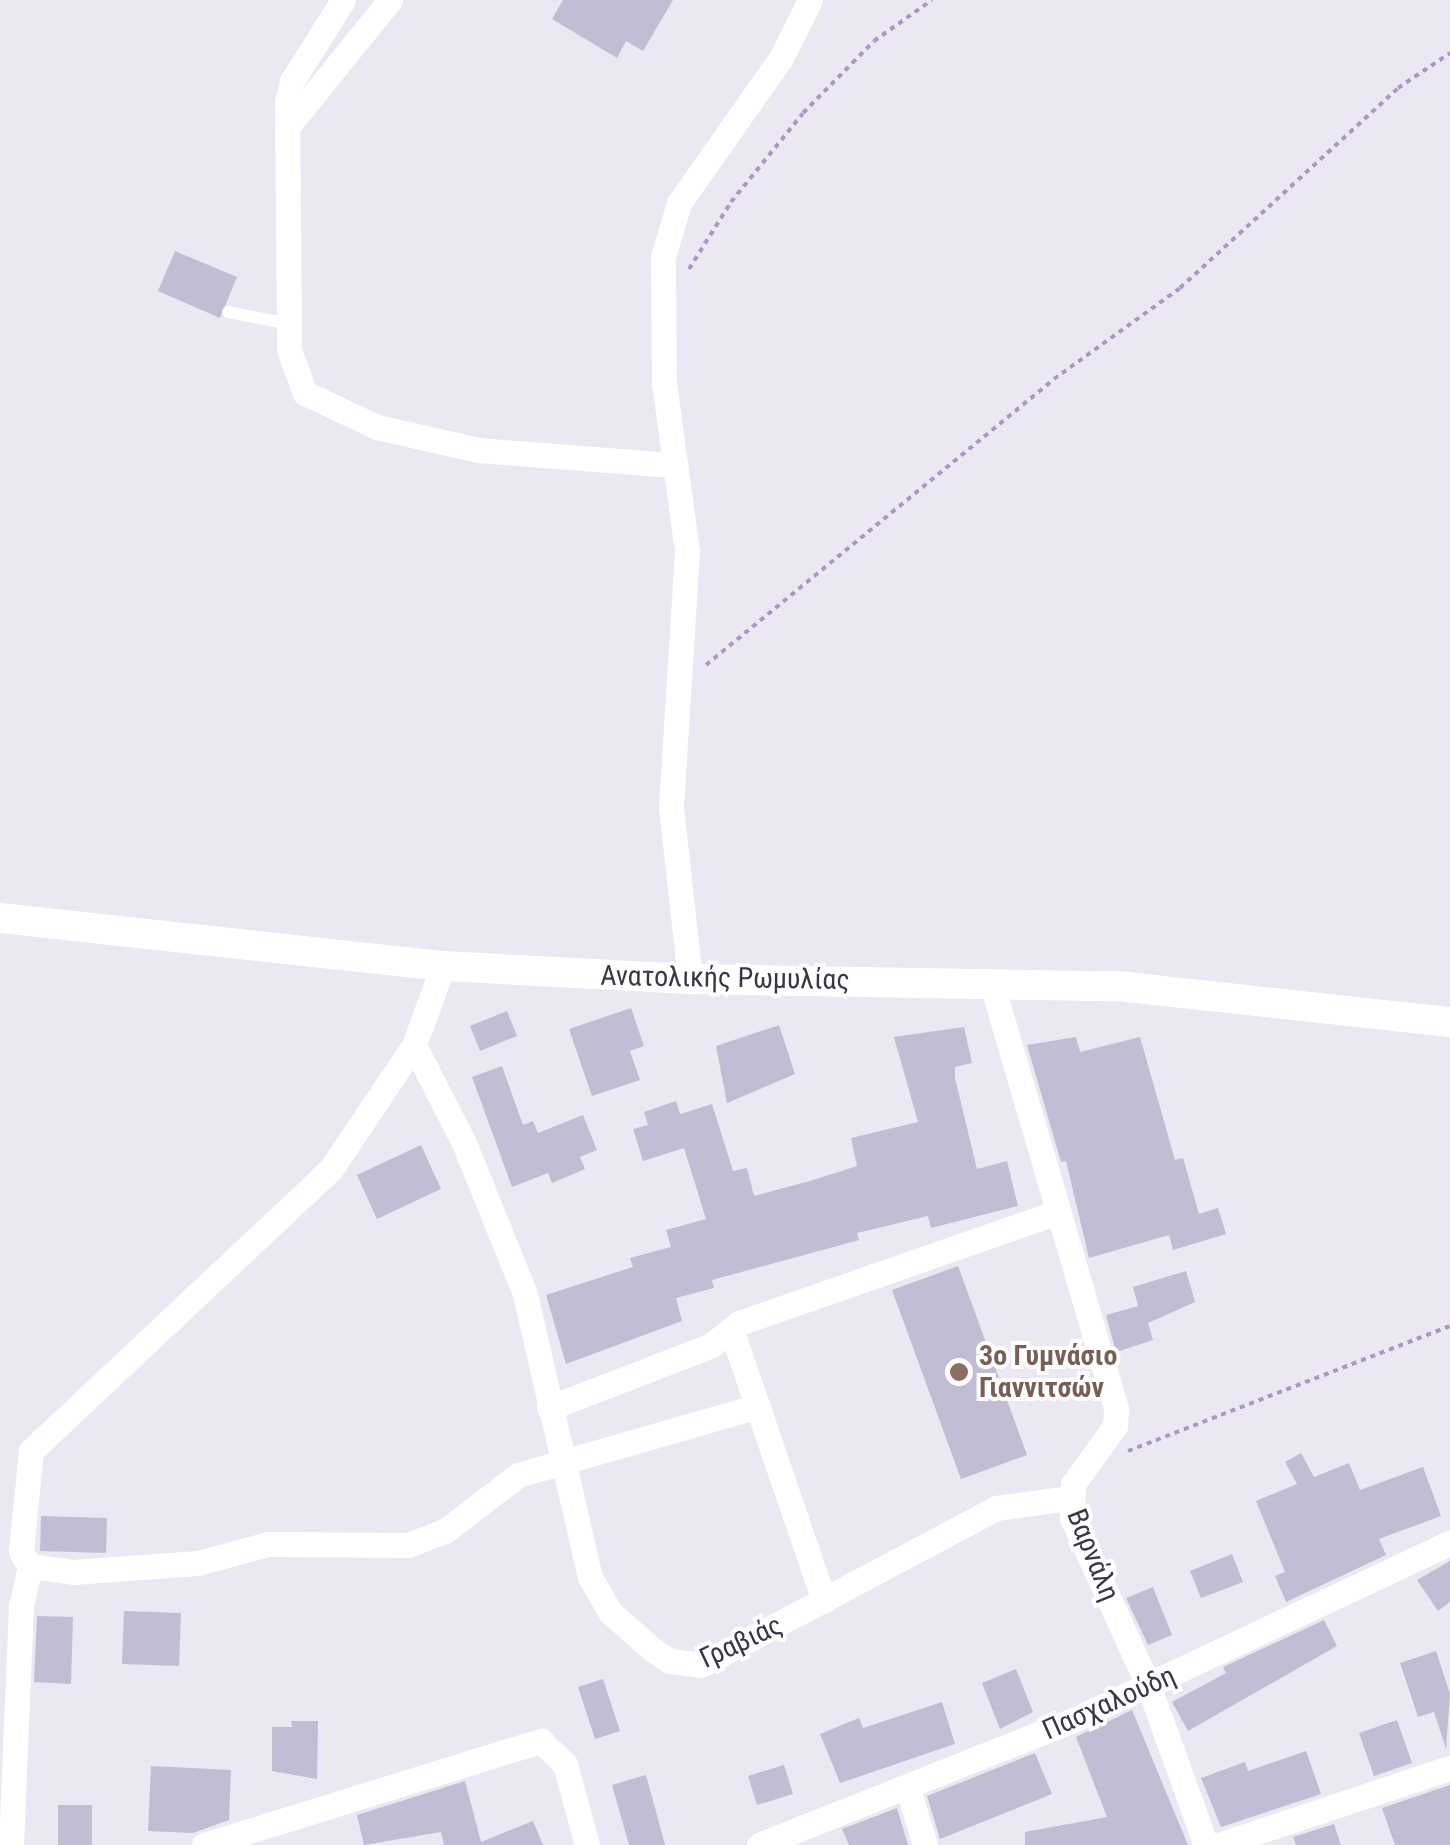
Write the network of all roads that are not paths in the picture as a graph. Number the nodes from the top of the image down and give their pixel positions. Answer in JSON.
{"nodes":[{"id":1,"x":343,"y":0,"type":"edge"},
{"id":2,"x":390,"y":0,"type":"edge"},
{"id":3,"x":810,"y":0,"type":"edge"},
{"id":4,"x":286,"y":129,"type":"junction"},
{"id":5,"x":228,"y":312,"type":"dead end"},
{"id":6,"x":289,"y":324,"type":"junction"},
{"id":7,"x":675,"y":465,"type":"junction"},
{"id":8,"x":0,"y":918,"type":"edge"},
{"id":9,"x":443,"y":966,"type":"junction"},
{"id":10,"x":690,"y":979,"type":"junction"},
{"id":11,"x":991,"y":980,"type":"junction"},
{"id":12,"x":1450,"y":1022,"type":"edge"},
{"id":13,"x":414,"y":1045,"type":"junction"},
{"id":14,"x":1058,"y":1212,"type":"junction"},
{"id":15,"x":731,"y":1329,"type":"junction"},
{"id":16,"x":758,"y":1406,"type":"junction"},
{"id":17,"x":549,"y":1408,"type":"junction"},
{"id":18,"x":564,"y":1465,"type":"junction"},
{"id":19,"x":1070,"y":1498,"type":"junction"},
{"id":20,"x":1450,"y":1544,"type":"edge"},
{"id":21,"x":30,"y":1566,"type":"junction"},
{"id":22,"x":824,"y":1601,"type":"junction"},
{"id":23,"x":1149,"y":1687,"type":"junction"},
{"id":24,"x":1450,"y":1768,"type":"edge"},
{"id":25,"x":908,"y":1788,"type":"junction"},
{"id":26,"x":12,"y":1845,"type":"edge"},
{"id":27,"x":204,"y":1845,"type":"edge"},
{"id":28,"x":587,"y":1845,"type":"edge"},
{"id":29,"x":759,"y":1845,"type":"edge"},
{"id":30,"x":925,"y":1845,"type":"edge"},
{"id":31,"x":1206,"y":1845,"type":"edge"},
{"id":32,"x":1218,"y":1845,"type":"edge"}],
"edges":[{"from":1,"to":4,"type":"street"},
{"from":2,"to":4,"type":"street"},
{"from":3,"to":7,"type":"street"},
{"from":4,"to":6,"type":"street"},
{"from":5,"to":6,"type":"lane"},
{"from":6,"to":7,"type":"street"},
{"from":7,"to":10,"type":"street"},
{"from":8,"to":9,"type":"street","name":"Ανατολικής Ρωμυλίας"},
{"from":9,"to":10,"type":"street","name":"Ανατολικής Ρωμυλίας"},
{"from":9,"to":13,"type":"street"},
{"from":10,"to":11,"type":"street","name":"Ανατολικής Ρωμυλίας"},
{"from":11,"to":12,"type":"street","name":"Ανατολικής Ρωμυλίας"},
{"from":11,"to":14,"type":"street","name":"Βαρνάλη"},
{"from":13,"to":17,"type":"street","name":"Γραβιάς"},
{"from":13,"to":21,"type":"street"},
{"from":14,"to":15,"type":"street"},
{"from":14,"to":19,"type":"street","name":"Βαρνάλη"},
{"from":15,"to":16,"type":"street"},
{"from":15,"to":17,"type":"street"},
{"from":16,"to":18,"type":"street"},
{"from":16,"to":22,"type":"street"},
{"from":17,"to":18,"type":"street","name":"Γραβιάς"},
{"from":18,"to":21,"type":"street"},
{"from":18,"to":22,"type":"street","name":"Γραβιάς"},
{"from":19,"to":22,"type":"street","name":"Γραβιάς"},
{"from":19,"to":23,"type":"street","name":"Βαρνάλη"},
{"from":20,"to":23,"type":"street","name":"Πασχαλούδη"},
{"from":21,"to":26,"type":"street"},
{"from":23,"to":25,"type":"street","name":"Πασχαλούδη"},
{"from":23,"to":31,"type":"street","name":"Βαρνάλη"},
{"from":24,"to":32,"type":"street"},
{"from":25,"to":29,"type":"street","name":"Πασχαλούδη"},
{"from":25,"to":30,"type":"street"},
{"from":27,"to":28,"type":"street"}]}
